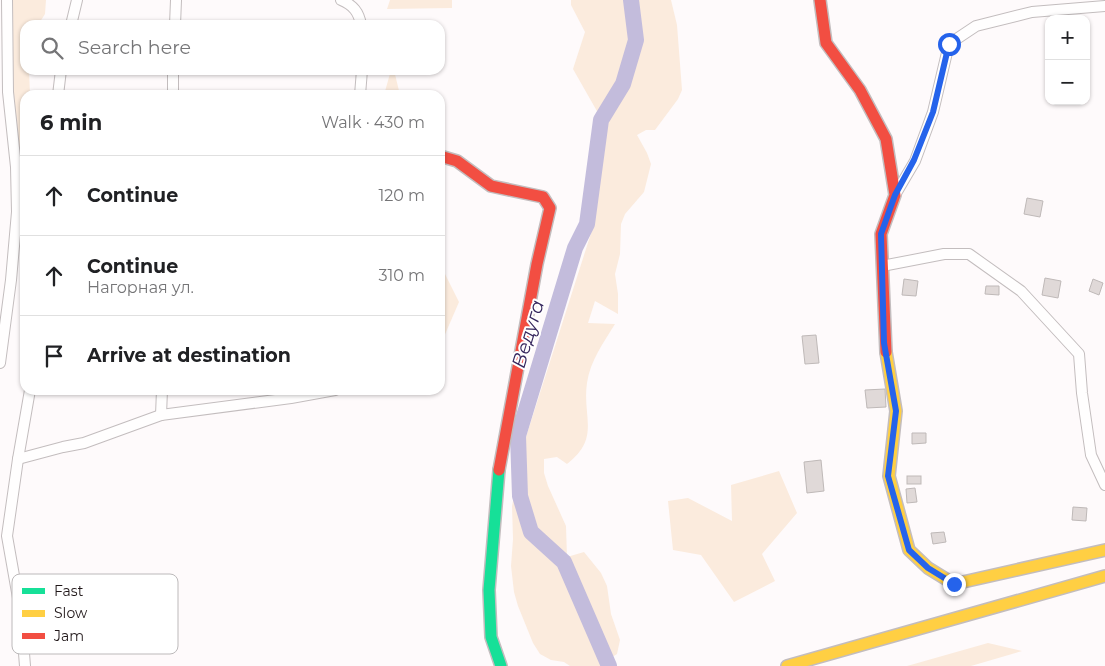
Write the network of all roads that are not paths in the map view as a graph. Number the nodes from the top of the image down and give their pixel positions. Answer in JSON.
{"nodes":[{"id":1,"x":7,"y":0,"type":"edge"},
{"id":2,"x":76,"y":0,"type":"edge"},
{"id":3,"x":176,"y":0,"type":"edge"},
{"id":4,"x":341,"y":0,"type":"edge"},
{"id":5,"x":820,"y":0,"type":"edge"},
{"id":6,"x":1105,"y":6,"type":"edge"},
{"id":7,"x":72,"y":20,"type":"edge"},
{"id":8,"x":175,"y":20,"type":"edge"},
{"id":9,"x":360,"y":20,"type":"edge"},
{"id":10,"x":60,"y":75,"type":"edge"},
{"id":11,"x":174,"y":75,"type":"edge"},
{"id":12,"x":362,"y":75,"type":"edge"},
{"id":13,"x":59,"y":90,"type":"edge"},
{"id":14,"x":172,"y":90,"type":"edge"},
{"id":15,"x":360,"y":90,"type":"edge"},
{"id":16,"x":445,"y":157,"type":"edge"},
{"id":17,"x":895,"y":195,"type":"junction"},
{"id":18,"x":882,"y":266,"type":"junction"},
{"id":19,"x":0,"y":363,"type":"edge"},
{"id":20,"x":29,"y":395,"type":"edge"},
{"id":21,"x":162,"y":395,"type":"edge"},
{"id":22,"x":308,"y":395,"type":"edge"},
{"id":23,"x":161,"y":415,"type":"junction"},
{"id":24,"x":18,"y":459,"type":"junction"},
{"id":25,"x":1105,"y":485,"type":"edge"},
{"id":26,"x":1105,"y":550,"type":"edge"},
{"id":27,"x":13,"y":574,"type":"edge"},
{"id":28,"x":1105,"y":576,"type":"edge"},
{"id":29,"x":501,"y":666,"type":"edge"},
{"id":30,"x":787,"y":666,"type":"edge"}],
"edges":[{"from":1,"to":19,"type":"street"},
{"from":2,"to":7,"type":"street"},
{"from":3,"to":8,"type":"street"},
{"from":4,"to":9,"type":"street"},
{"from":5,"to":17,"type":"street"},
{"from":6,"to":17,"type":"street"},
{"from":10,"to":13,"type":"street"},
{"from":11,"to":14,"type":"street"},
{"from":12,"to":15,"type":"street"},
{"from":16,"to":29,"type":"street"},
{"from":17,"to":18,"type":"street"},
{"from":18,"to":25,"type":"street"},
{"from":18,"to":26,"type":"street"},
{"from":20,"to":24,"type":"street"},
{"from":21,"to":23,"type":"street"},
{"from":22,"to":23,"type":"street"},
{"from":23,"to":24,"type":"street"},
{"from":24,"to":27,"type":"street"},
{"from":28,"to":30,"type":"street"}]}
